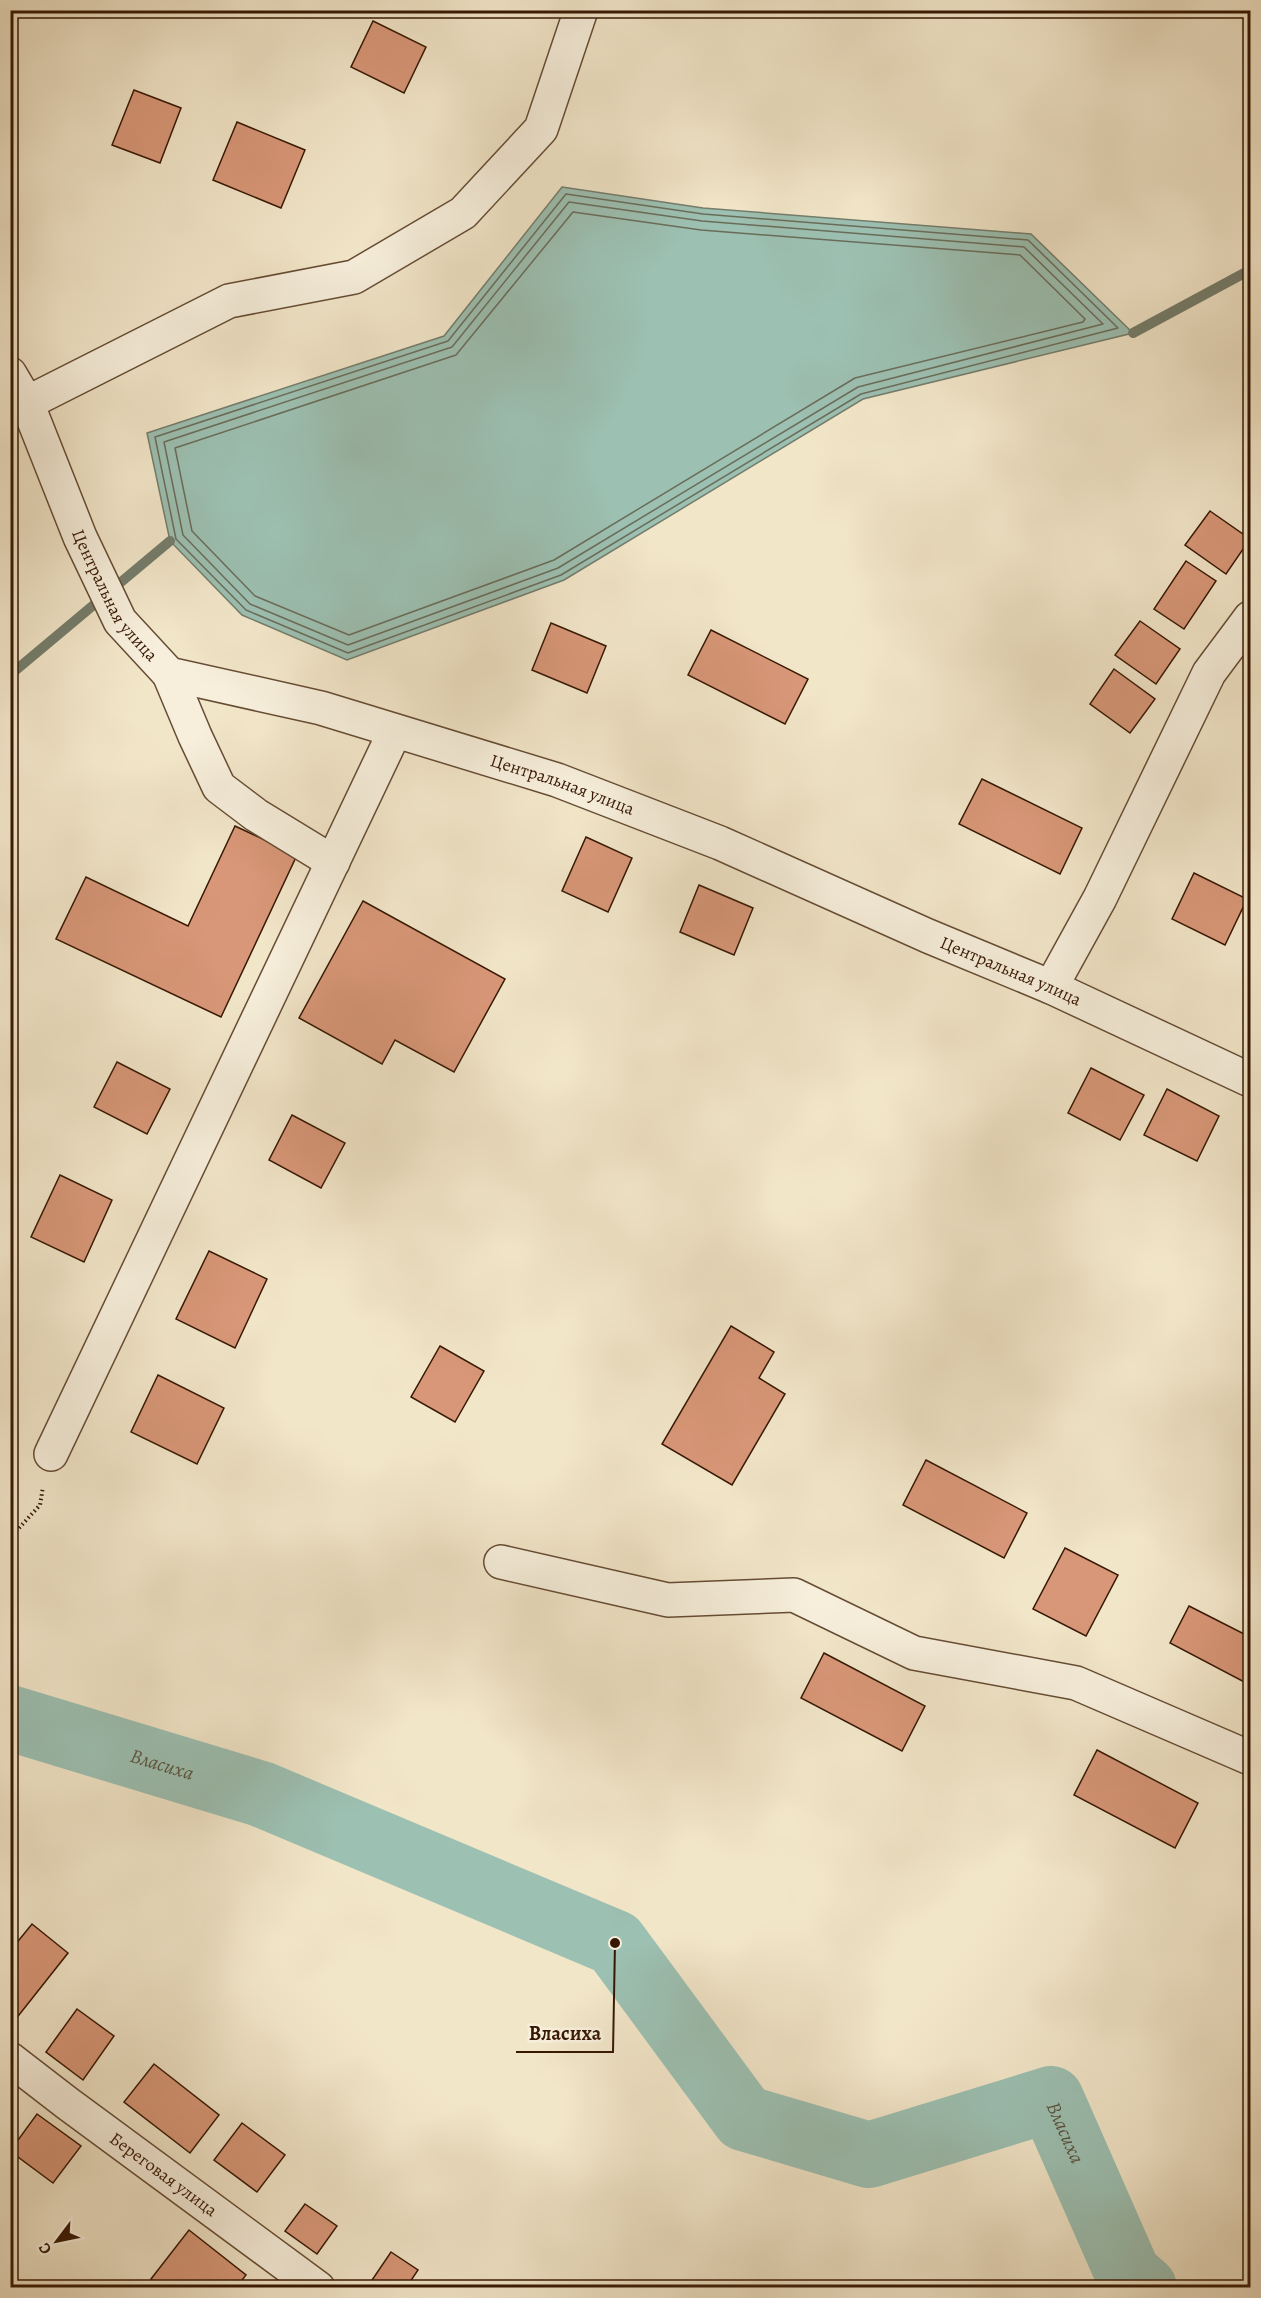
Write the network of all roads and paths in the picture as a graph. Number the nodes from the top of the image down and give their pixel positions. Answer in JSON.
{"nodes":[{"id":1,"x":581,"y":10,"type":"edge"},
{"id":2,"x":10,"y":374,"type":"edge"},
{"id":3,"x":27,"y":403,"type":"junction"},
{"id":4,"x":1251,"y":618,"type":"edge"},
{"id":5,"x":170,"y":674,"type":"junction"},
{"id":6,"x":395,"y":731,"type":"junction"},
{"id":7,"x":333,"y":862,"type":"junction"},
{"id":8,"x":1051,"y":987,"type":"junction"},
{"id":9,"x":1251,"y":1080,"type":"edge"},
{"id":10,"x":51,"y":1454,"type":"dead end"},
{"id":11,"x":27,"y":1517,"type":"dead end"},
{"id":12,"x":10,"y":1538,"type":"edge"},
{"id":13,"x":501,"y":1562,"type":"dead end"},
{"id":14,"x":1251,"y":1758,"type":"edge"},
{"id":15,"x":10,"y":2059,"type":"edge"},
{"id":16,"x":318,"y":2288,"type":"edge"}],
"edges":[{"from":1,"to":3,"type":"street"},
{"from":2,"to":3,"type":"street","name":"Центральная улица"},
{"from":3,"to":5,"type":"street","name":"Центральная улица"},
{"from":4,"to":8,"type":"street"},
{"from":5,"to":6,"type":"street","name":"Центральная улица"},
{"from":5,"to":7,"type":"street"},
{"from":6,"to":7,"type":"street"},
{"from":6,"to":8,"type":"street","name":"Центральная улица"},
{"from":7,"to":10,"type":"street"},
{"from":8,"to":9,"type":"street","name":"Центральная улица"},
{"from":11,"to":12,"type":"path"},
{"from":13,"to":14,"type":"street"},
{"from":15,"to":16,"type":"street","name":"Береговая улица"}]}
